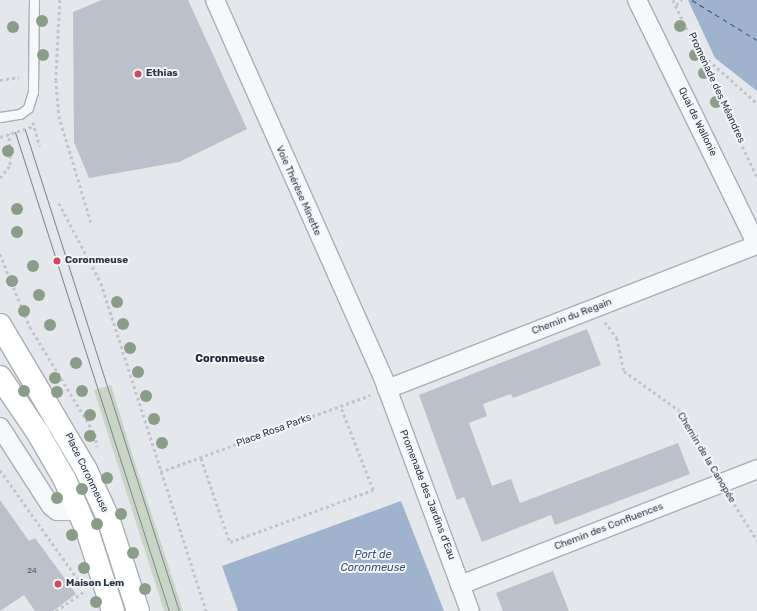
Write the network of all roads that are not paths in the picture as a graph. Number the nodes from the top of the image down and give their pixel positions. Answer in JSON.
{"nodes":[{"id":1,"x":34,"y":0,"type":"edge"},
{"id":2,"x":215,"y":0,"type":"edge"},
{"id":3,"x":637,"y":0,"type":"edge"},
{"id":4,"x":0,"y":117,"type":"edge"},
{"id":5,"x":757,"y":245,"type":"edge"},
{"id":6,"x":0,"y":325,"type":"edge"},
{"id":7,"x":0,"y":377,"type":"edge"},
{"id":8,"x":385,"y":384,"type":"junction"},
{"id":9,"x":0,"y":427,"type":"edge"},
{"id":10,"x":757,"y":469,"type":"edge"},
{"id":11,"x":79,"y":511,"type":"junction"},
{"id":12,"x":460,"y":585,"type":"junction"},
{"id":13,"x":114,"y":611,"type":"edge"},
{"id":14,"x":138,"y":611,"type":"edge"},
{"id":15,"x":470,"y":611,"type":"edge"}],
"edges":[{"from":1,"to":4,"type":"lane"},
{"from":2,"to":8,"type":"street","name":"Voie Thérèse Minette"},
{"from":3,"to":5,"type":"street","name":"Quai de Wallonie"},
{"from":5,"to":8,"type":"street","name":"Chemin du Regain"},
{"from":6,"to":14,"type":"main road","name":"Place Coronmeuse"},
{"from":7,"to":11,"type":"main road"},
{"from":8,"to":12,"type":"street","name":"Promenade des Jardins d'Eau"},
{"from":9,"to":11,"type":"street"},
{"from":10,"to":12,"type":"street","name":"Chemin des Confluences"},
{"from":11,"to":13,"type":"main road"},
{"from":12,"to":15,"type":"street","name":"Promenade des Jardins d'Eau"}]}
